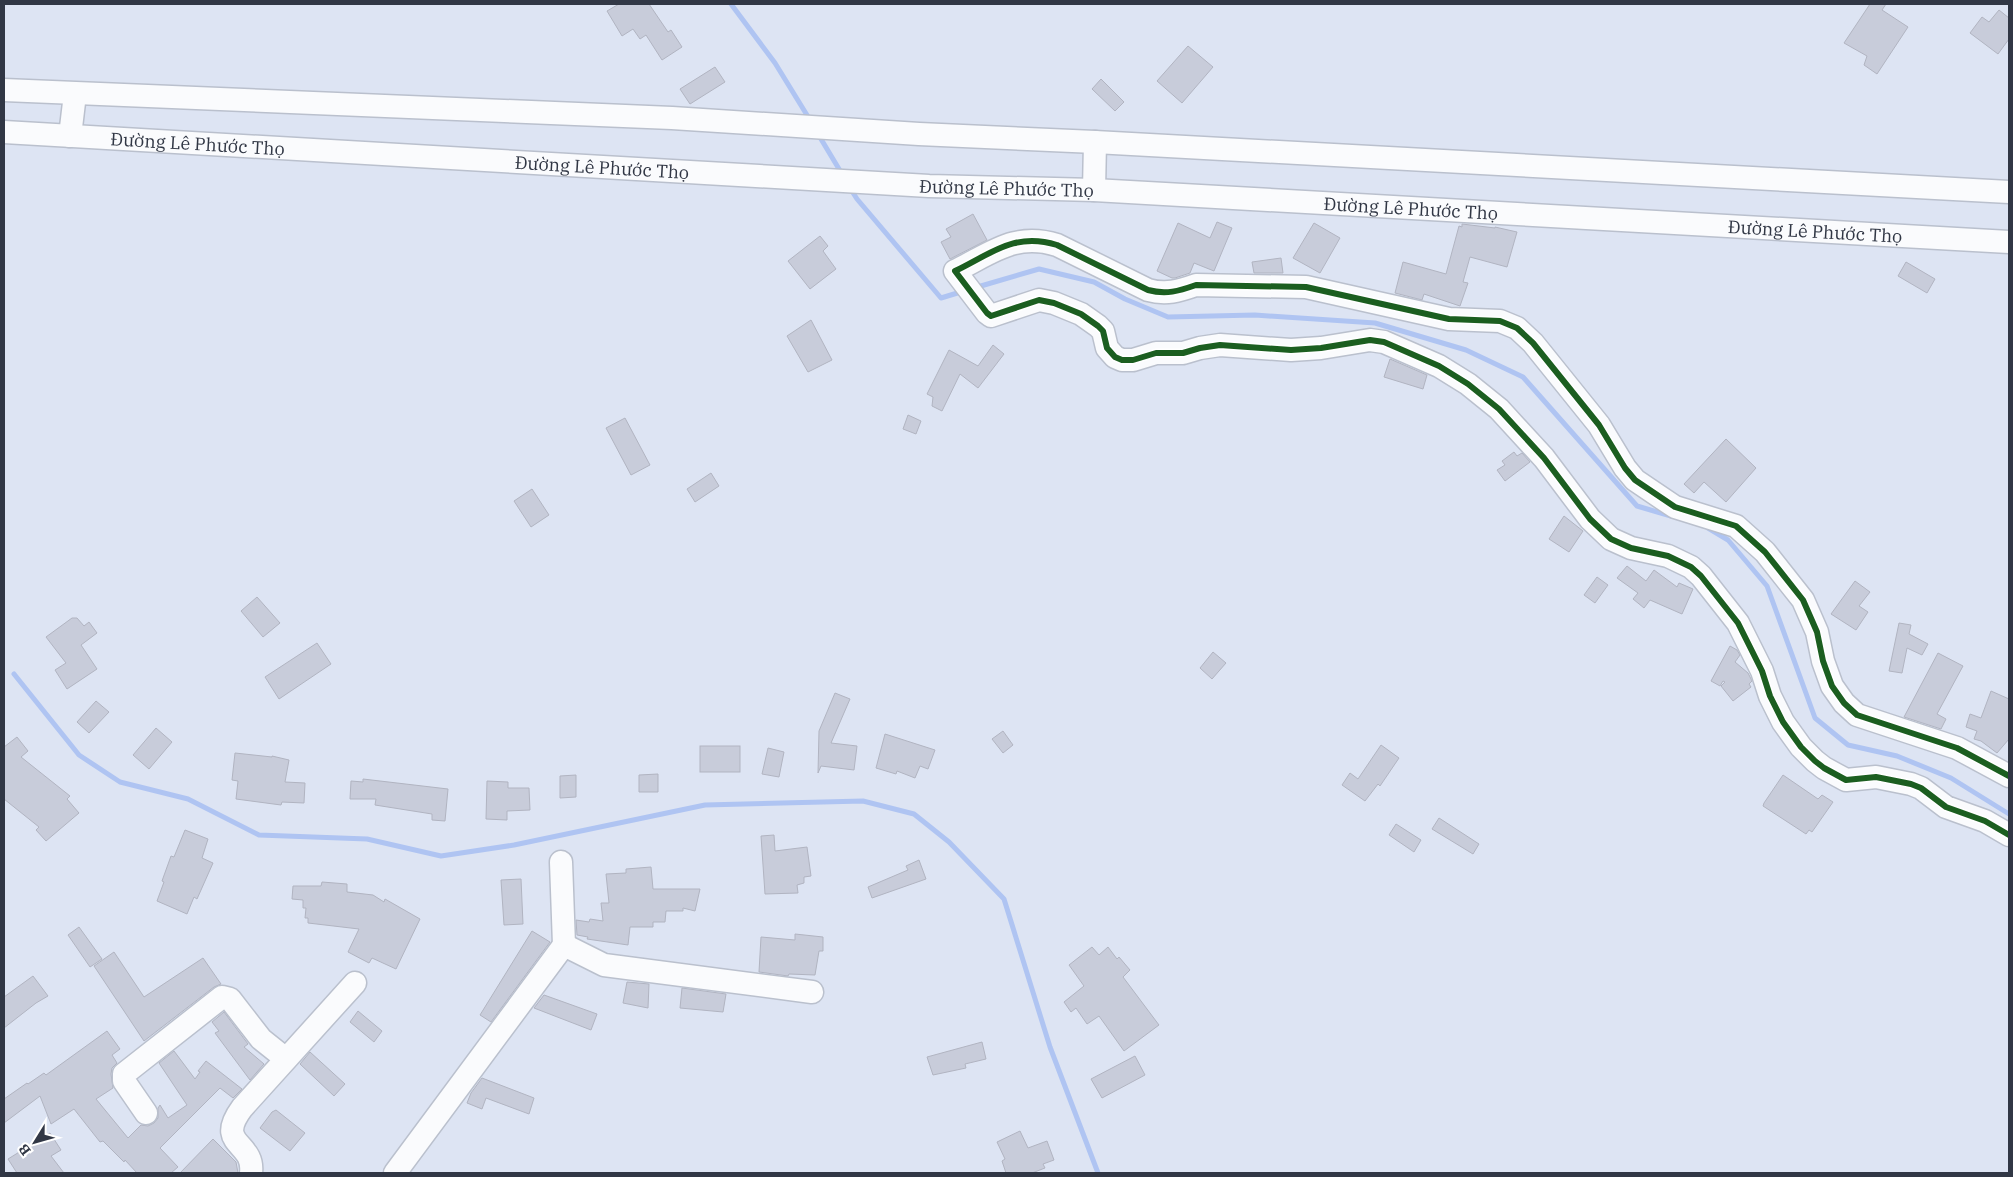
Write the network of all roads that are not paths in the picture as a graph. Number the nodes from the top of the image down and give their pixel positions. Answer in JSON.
{"nodes":[{"id":1,"x":4,"y":90,"type":"edge"},
{"id":2,"x":75,"y":94,"type":"junction"},
{"id":3,"x":4,"y":132,"type":"edge"},
{"id":4,"x":70,"y":136,"type":"junction"},
{"id":5,"x":1095,"y":142,"type":"junction"},
{"id":6,"x":1094,"y":190,"type":"junction"},
{"id":7,"x":2009,"y":192,"type":"edge"},
{"id":8,"x":2009,"y":242,"type":"edge"},
{"id":9,"x":2009,"y":776,"type":"edge"},
{"id":10,"x":2009,"y":835,"type":"edge"},
{"id":11,"x":561,"y":862,"type":"dead end"},
{"id":12,"x":564,"y":945,"type":"junction"},
{"id":13,"x":355,"y":983,"type":"dead end"},
{"id":14,"x":812,"y":992,"type":"dead end"},
{"id":15,"x":286,"y":1059,"type":"junction"},
{"id":16,"x":146,"y":1113,"type":"dead end"},
{"id":17,"x":251,"y":1173,"type":"edge"},
{"id":18,"x":395,"y":1173,"type":"edge"}],
"edges":[{"from":1,"to":2,"type":"street"},
{"from":2,"to":4,"type":"street"},
{"from":2,"to":5,"type":"street"},
{"from":3,"to":4,"type":"street","name":"Đường Lê Phước Thọ"},
{"from":4,"to":6,"type":"street","name":"Đường Lê Phước Thọ"},
{"from":5,"to":6,"type":"street"},
{"from":5,"to":7,"type":"street"},
{"from":6,"to":8,"type":"street","name":"Đường Lê Phước Thọ"},
{"from":9,"to":10,"type":"street"},
{"from":11,"to":12,"type":"street"},
{"from":12,"to":14,"type":"street"},
{"from":12,"to":18,"type":"street"},
{"from":13,"to":15,"type":"street"},
{"from":15,"to":16,"type":"street"},
{"from":15,"to":17,"type":"street"}]}
